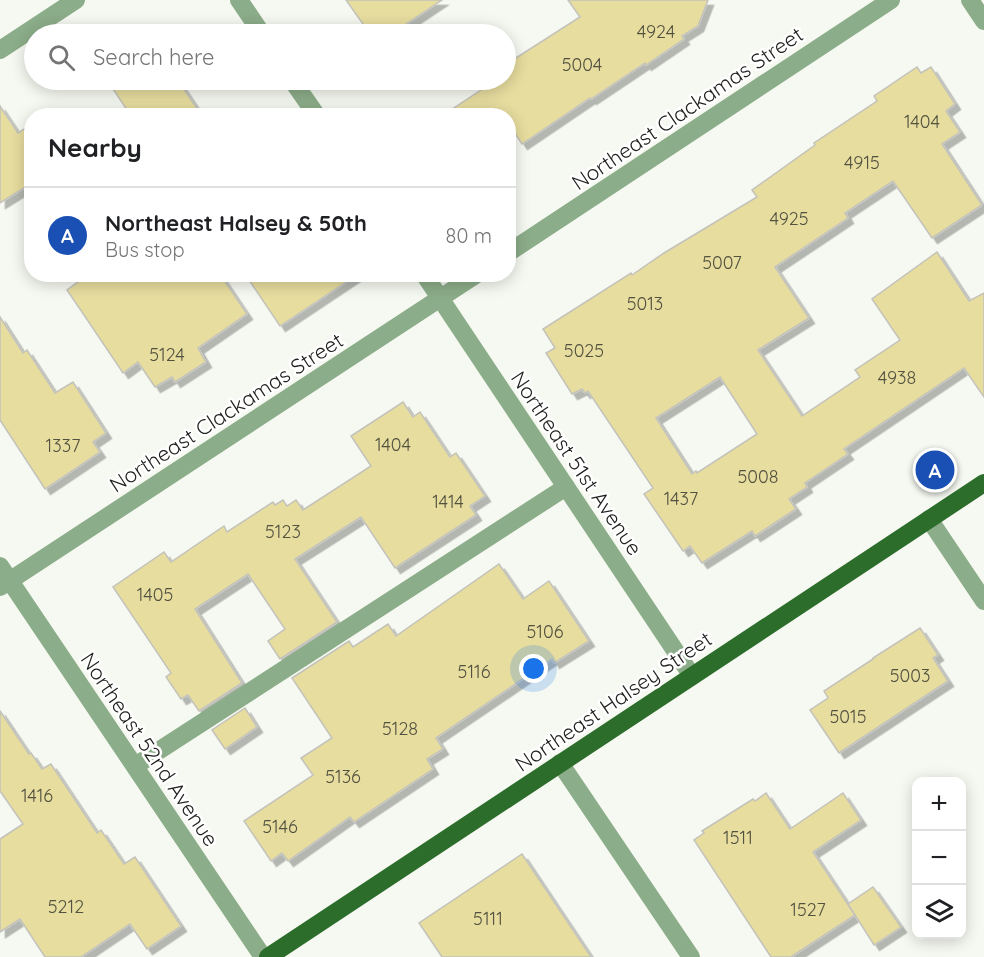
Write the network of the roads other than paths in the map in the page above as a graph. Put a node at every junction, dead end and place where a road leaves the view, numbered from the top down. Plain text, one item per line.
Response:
1 (76, 0) edge
2 (238, 0) edge
3 (891, 0) edge
4 (970, 0) edge
5 (984, 21) edge
6 (40, 24) edge
7 (255, 24) edge
8 (24, 34) edge
9 (0, 50) edge
10 (299, 90) edge
11 (311, 108) edge
12 (516, 248) edge
13 (429, 282) edge
14 (465, 282) edge
15 (440, 299) junction
16 (984, 483) edge
17 (566, 487) junction
18 (929, 519) junction
19 (3, 578) edge
20 (984, 601) edge
21 (692, 676) junction
22 (560, 763) junction
23 (135, 766) junction
24 (263, 957) edge
25 (268, 957) edge
26 (691, 957) edge

1 - 6 street
2 - 7 street
3 - 12 street, Northeast Clackamas Street
4 - 5 street
8 - 9 street
10 - 11 street
13 - 15 street, Northeast 51st Avenue
14 - 15 street, Northeast Clackamas Street
15 - 17 street, Northeast 51st Avenue
15 - 19 street, Northeast Clackamas Street
16 - 18 main road, Northeast Halsey Street
17 - 21 street, Northeast 51st Avenue
17 - 23 street
18 - 20 street
18 - 21 main road, Northeast Halsey Street
19 - 23 street, Northeast 52nd Avenue
21 - 22 main road, Northeast Halsey Street
22 - 25 main road, Northeast Halsey Street
22 - 26 street
23 - 24 street, Northeast 52nd Avenue

